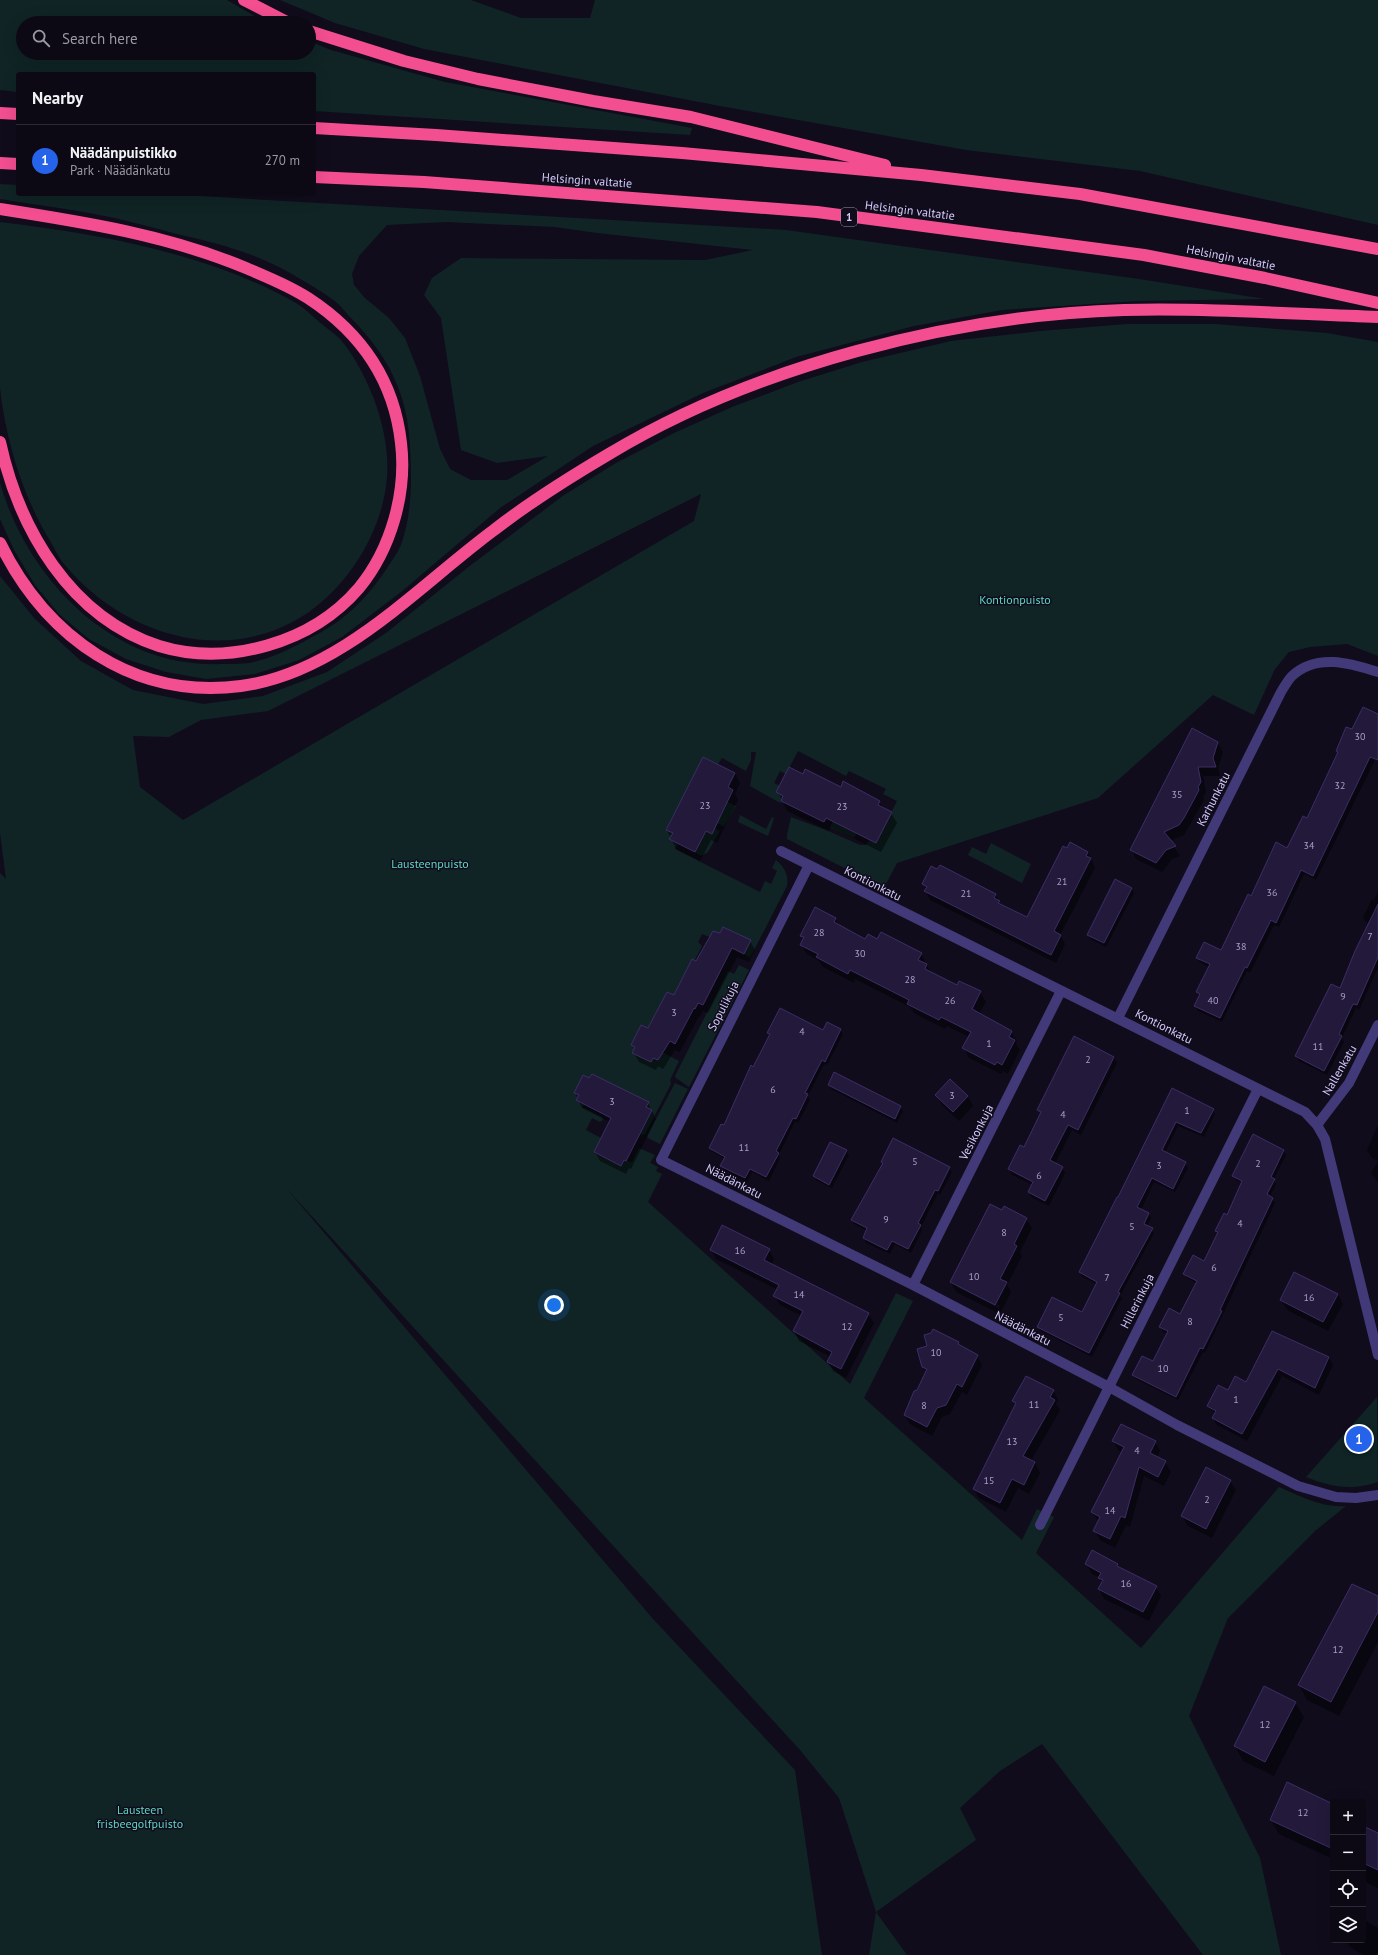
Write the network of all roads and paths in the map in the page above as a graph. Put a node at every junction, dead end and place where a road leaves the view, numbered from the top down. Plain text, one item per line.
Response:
1 (244, 0) edge
2 (275, 16) edge
3 (316, 33) edge
4 (0, 114) edge
5 (16, 114) edge
6 (316, 128) edge
7 (0, 163) edge
8 (16, 164) edge
9 (921, 174) junction
10 (316, 176) edge
11 (0, 208) edge
12 (1378, 250) edge
13 (1378, 302) edge
14 (1378, 317) edge
15 (0, 442) edge
16 (0, 543) edge
17 (1378, 672) edge
18 (781, 850) dead end
19 (809, 865) junction
20 (1061, 991) junction
21 (1118, 1018) junction
22 (1378, 1025) edge
23 (1258, 1089) junction
24 (1317, 1125) junction
25 (661, 1160) joint
26 (913, 1285) junction
27 (1378, 1355) edge
28 (1109, 1387) junction
29 (1378, 1495) edge
30 (1040, 1525) dead end

1 - 2 highway
3 - 9 highway
4 - 5 highway
6 - 9 highway
7 - 8 highway
9 - 12 highway
10 - 13 highway, Helsingin valtatie / 1
11 - 15 highway
14 - 16 highway
17 - 21 street, Karhunkatu
18 - 19 street, Kontionkatu
19 - 20 street, Kontionkatu
19 - 25 street, Sopulikuja
20 - 21 street, Kontionkatu
20 - 26 street, Vesikonkuja
21 - 23 street, Kontionkatu
22 - 24 street, Nallenkatu
23 - 24 street, Kontionkatu
23 - 28 street, Hillerinkuja
24 - 27 street, Kontionkatu
25 - 26 street, Näädänkatu
26 - 28 street, Näädänkatu
28 - 29 street, Näädänkatu
28 - 30 street, Hillerinkuja

